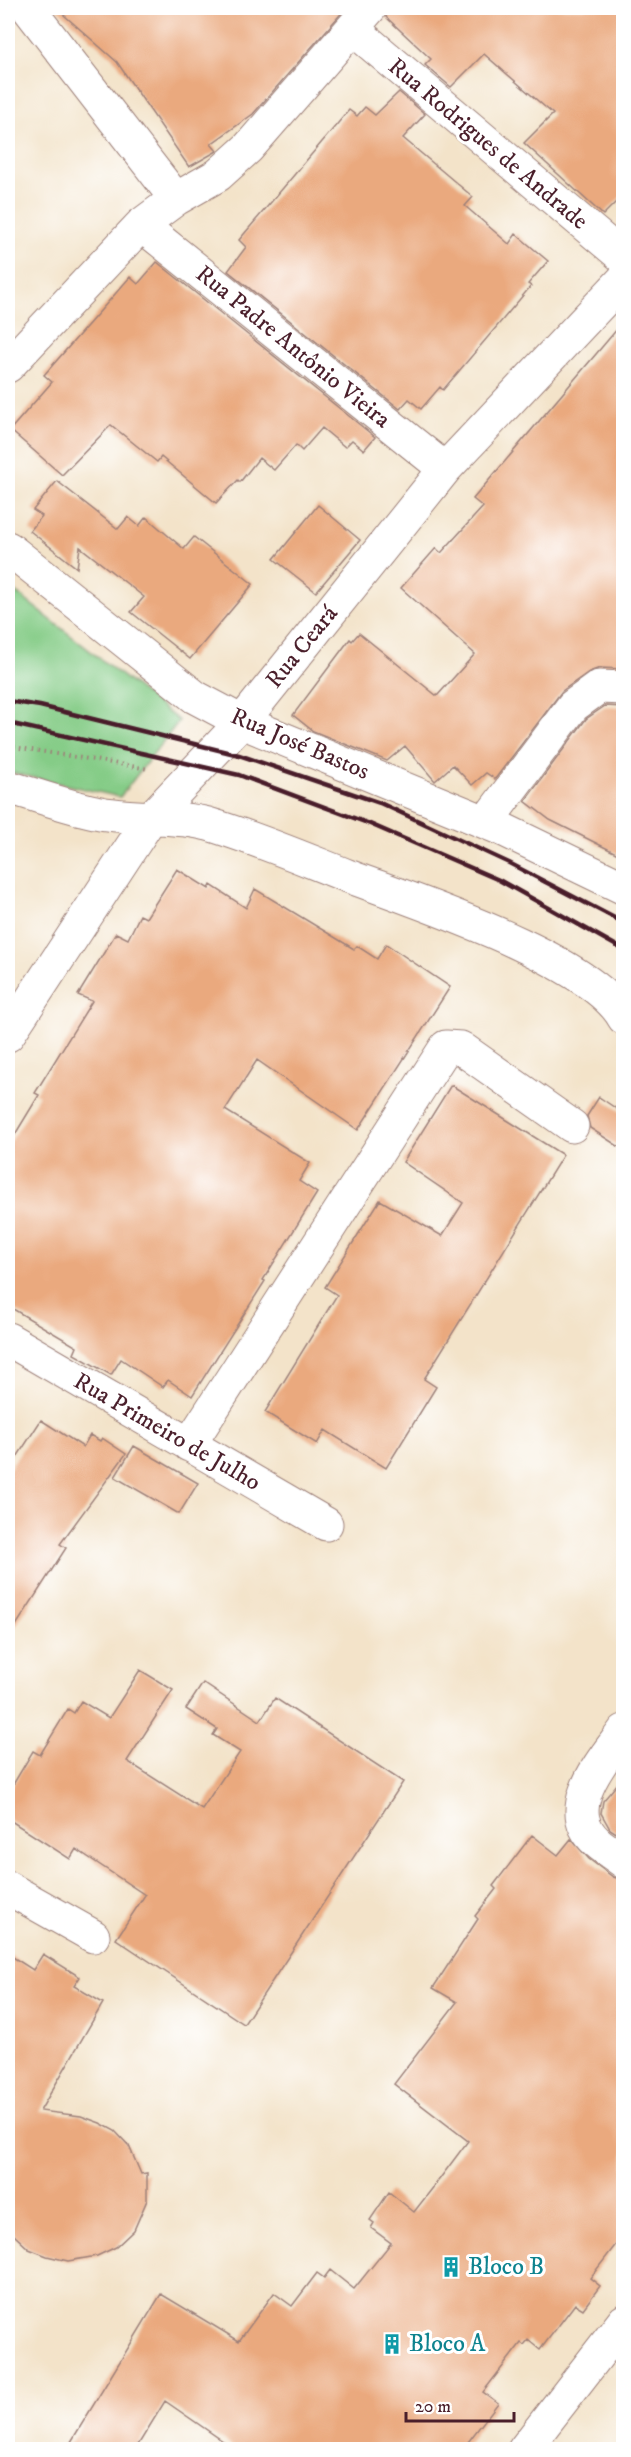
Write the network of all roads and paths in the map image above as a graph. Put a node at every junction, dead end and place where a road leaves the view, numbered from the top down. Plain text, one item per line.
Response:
1 (28, 8) edge
2 (362, 19) edge
3 (176, 199) junction
4 (141, 225) junction
5 (624, 258) edge
6 (624, 279) edge
7 (8, 366) edge
8 (445, 469) junction
9 (8, 548) edge
10 (624, 688) edge
11 (242, 722) junction
12 (8, 787) edge
13 (150, 819) junction
14 (486, 822) junction
15 (624, 888) edge
16 (624, 1018) edge
17 (8, 1035) edge
18 (572, 1126) dead end
19 (8, 1339) edge
20 (189, 1445) junction
21 (326, 1524) dead end
22 (624, 1731) edge
23 (624, 1862) edge
24 (8, 1888) edge
25 (93, 1936) dead end
26 (624, 2321) edge
27 (524, 2450) edge

1 - 3 street
2 - 3 street
2 - 5 street, Rua Rodrigues de Andrade
3 - 4 street
4 - 7 street
4 - 8 street, Rua Padre Antônio Vieira
6 - 8 street, Rua Ceará
8 - 11 street, Rua Ceará
9 - 11 street, Rua José Bastos
10 - 14 street
11 - 13 street, Rua Ceará
11 - 14 street, Rua José Bastos
12 - 13 street
13 - 16 street
13 - 17 street, Rua Ceará
14 - 15 street, Rua José Bastos
18 - 20 street
19 - 20 street, Rua Primeiro de Julho
20 - 21 street, Rua Primeiro de Julho
22 - 23 street
24 - 25 street
26 - 27 street

